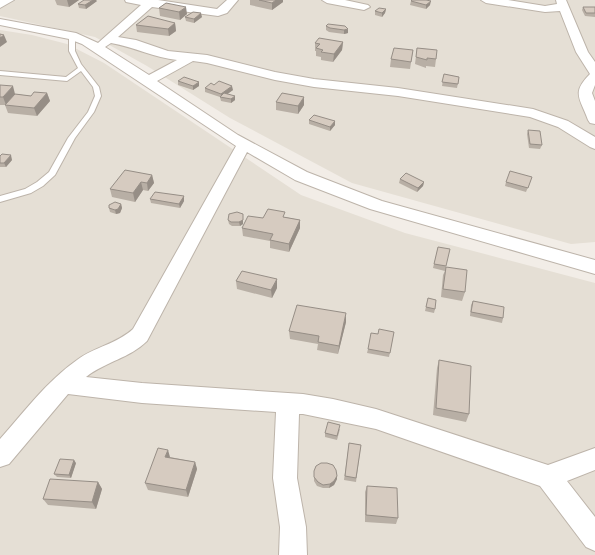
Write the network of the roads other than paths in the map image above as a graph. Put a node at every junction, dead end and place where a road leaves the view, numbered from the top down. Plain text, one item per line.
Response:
1 (9, 0) edge
2 (130, 0) edge
3 (232, 0) edge
4 (327, 0) edge
5 (486, 0) edge
6 (151, 2) edge
7 (562, 4) edge
8 (0, 5) edge
9 (364, 7) dead end
10 (0, 22) edge
11 (72, 36) junction
12 (104, 43) junction
13 (190, 58) junction
14 (81, 68) junction
15 (595, 72) edge
16 (0, 73) edge
17 (595, 77) edge
18 (148, 81) junction
19 (595, 120) edge
20 (244, 144) junction
21 (595, 144) edge
22 (0, 199) edge
23 (595, 267) edge
24 (63, 384) junction
25 (288, 403) junction
26 (0, 456) edge
27 (595, 459) edge
28 (548, 477) junction
29 (595, 538) edge
30 (293, 555) edge

1 - 8 street
2 - 6 street
3 - 6 street
4 - 9 street
5 - 7 street
6 - 12 street
7 - 15 street
10 - 11 street
11 - 12 street
11 - 14 lane
12 - 13 street
12 - 18 street
13 - 18 street
13 - 21 street
14 - 16 lane
14 - 22 lane
17 - 19 street
18 - 20 street
20 - 23 street
20 - 24 street
24 - 25 street
24 - 26 street
25 - 28 street
25 - 30 street
27 - 28 street
28 - 29 street

